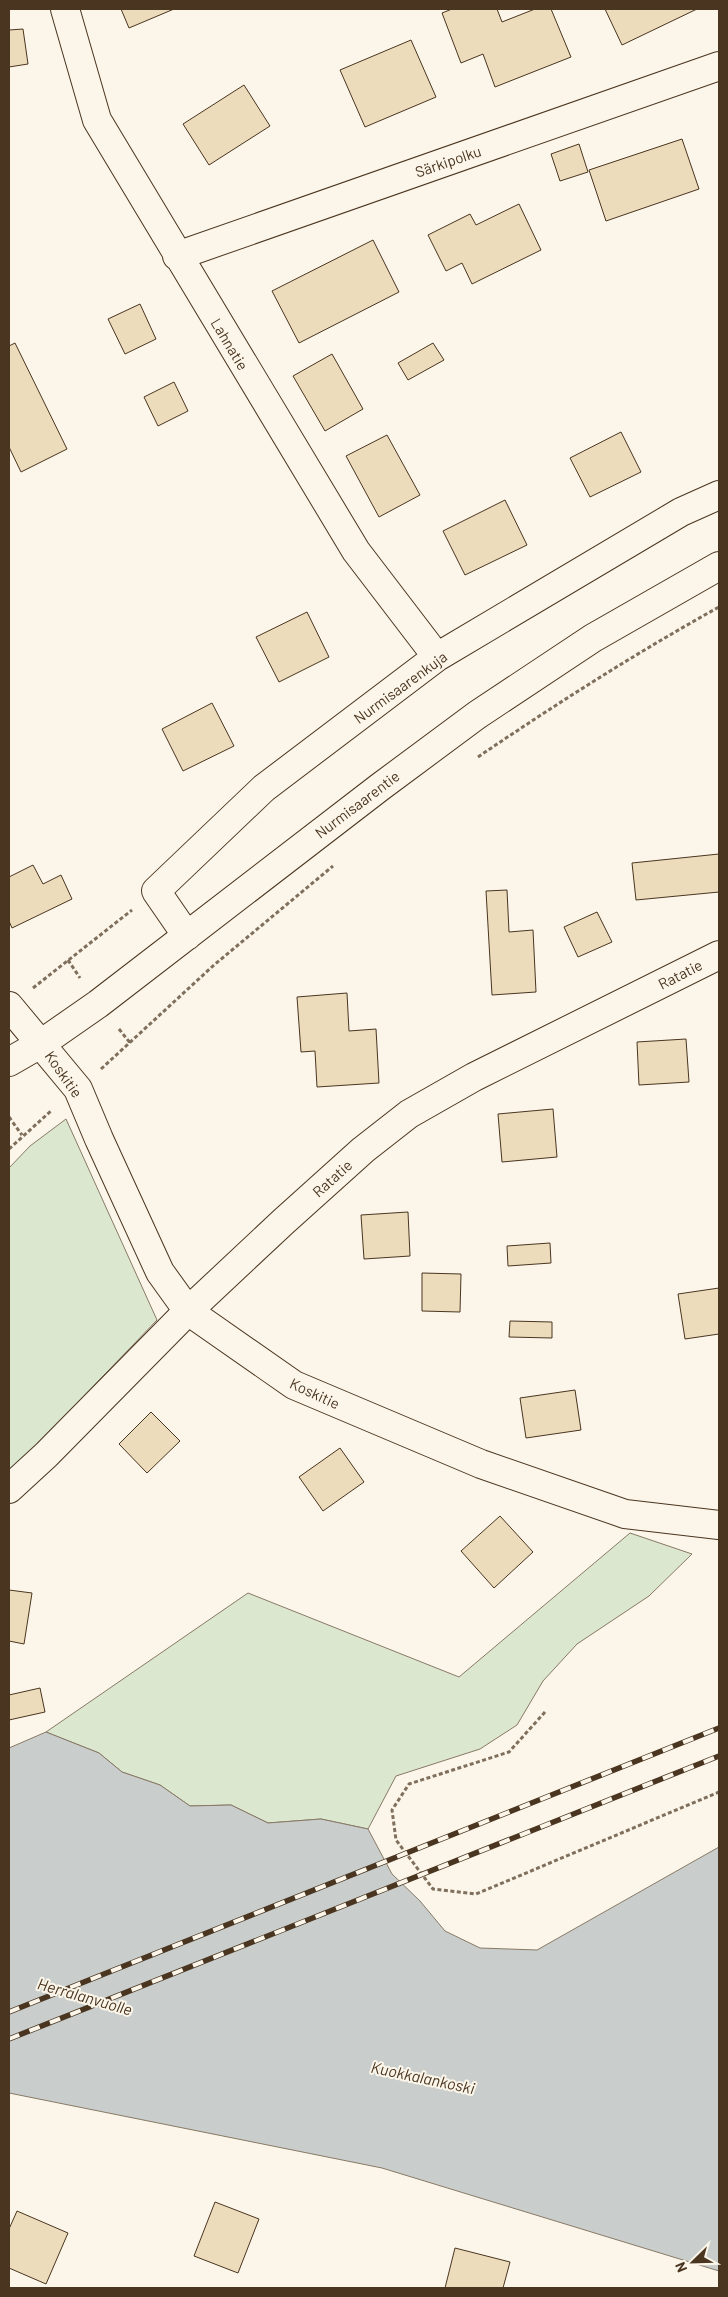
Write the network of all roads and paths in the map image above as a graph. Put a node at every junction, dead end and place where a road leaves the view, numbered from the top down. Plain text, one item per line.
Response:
1 (65, 9) edge
2 (719, 66) edge
3 (178, 256) junction
4 (719, 495) edge
5 (719, 566) edge
6 (719, 607) edge
7 (437, 657) junction
8 (471, 762) dead end
9 (341, 860) dead end
10 (156, 890) junction
11 (187, 936) junction
12 (719, 955) edge
13 (9, 1006) edge
14 (42, 1043) junction
15 (9, 1062) edge
16 (78, 1089) junction
17 (9, 1117) edge
18 (22, 1135) junction
19 (9, 1149) edge
20 (188, 1311) junction
21 (9, 1489) edge
22 (719, 1525) edge
23 (545, 1712) dead end
24 (719, 1792) edge

1 - 3 street, Lahnatie
2 - 3 street, Särkipolku
3 - 7 street, Lahnatie
4 - 7 street, Nurmisaarenkuja
5 - 11 street, Nurmisaarentie
6 - 8 path
7 - 10 street, Nurmisaarenkuja
9 - 16 path
10 - 11 street
10 - 13 path
11 - 14 street, Nurmisaarentie
12 - 20 street, Ratatie
13 - 14 street, Koskitie
14 - 15 street, Nurmisaarentie
14 - 16 street, Koskitie
16 - 18 path
16 - 20 street, Koskitie
17 - 18 path
18 - 19 path
20 - 21 street, Ratatie
20 - 22 street, Koskitie
23 - 24 path

